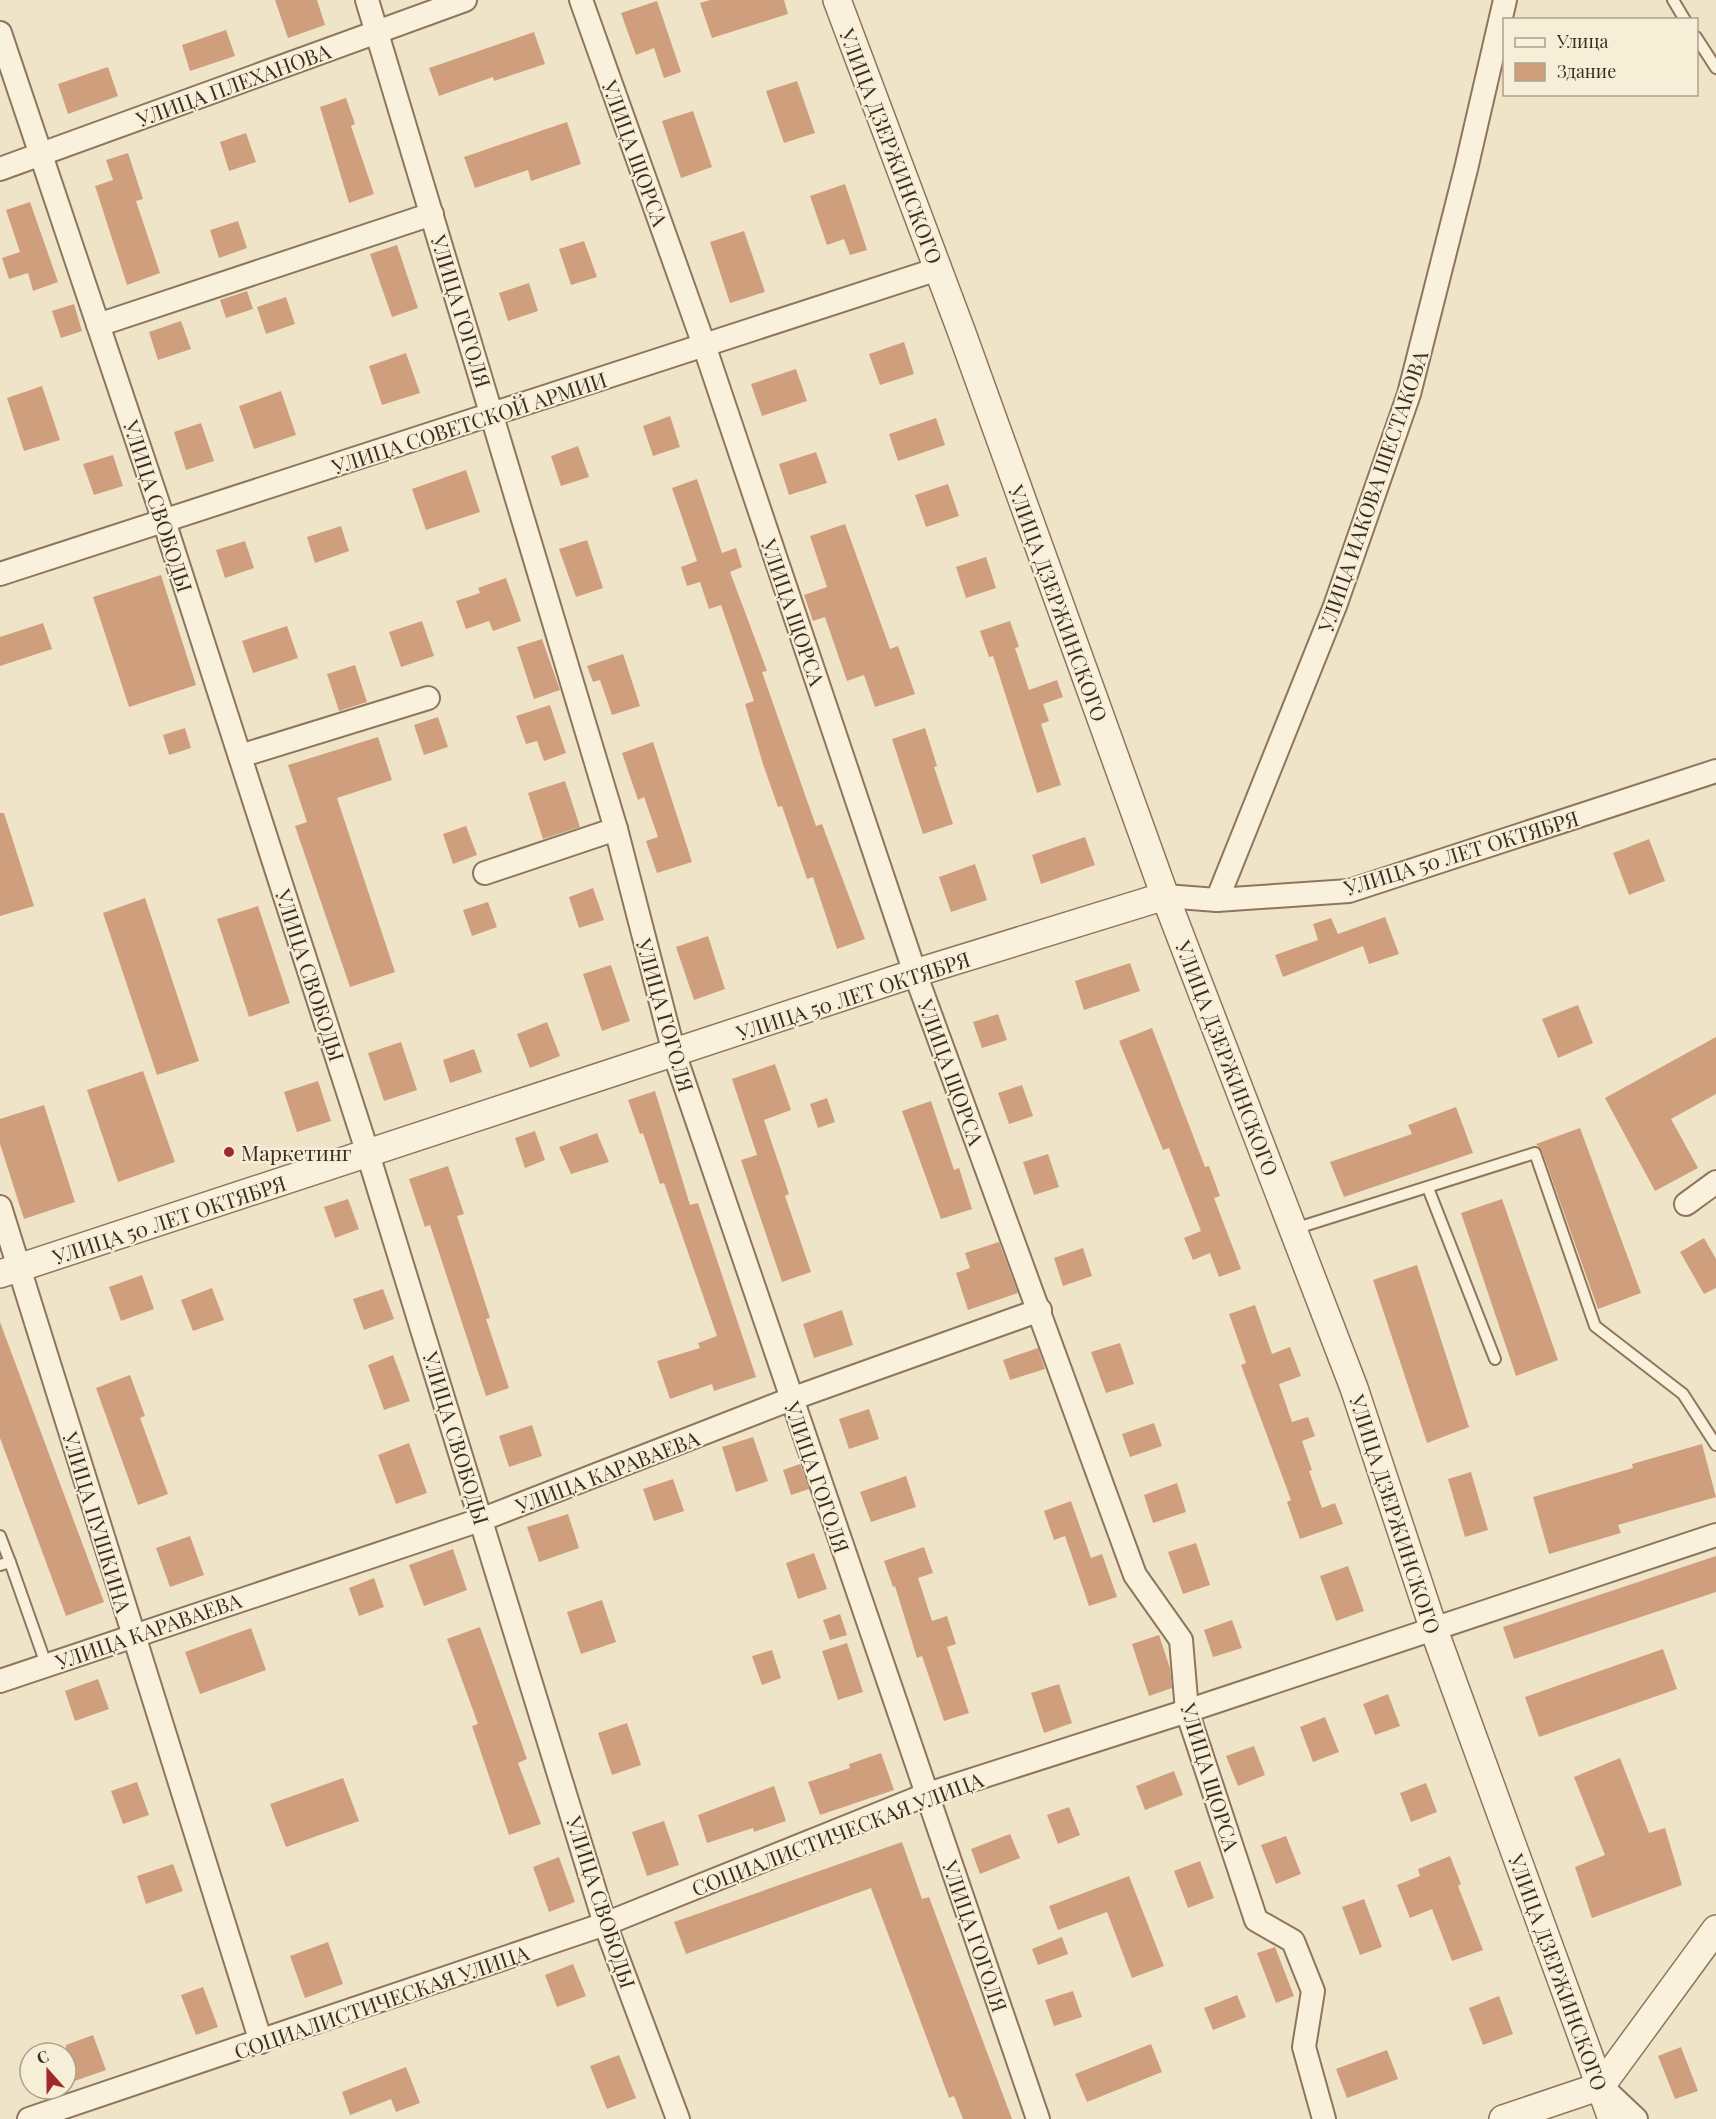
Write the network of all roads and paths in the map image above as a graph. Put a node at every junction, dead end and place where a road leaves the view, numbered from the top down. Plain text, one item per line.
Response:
1 (367, 0) edge
2 (465, 0) edge
3 (581, 0) edge
4 (837, 0) edge
5 (1505, 0) edge
6 (1673, 0) edge
7 (1684, 18) edge
8 (376, 30) junction
9 (0, 33) edge
10 (1698, 41) edge
11 (1716, 68) edge
12 (41, 156) junction
13 (0, 169) edge
14 (432, 214) junction
15 (938, 269) junction
16 (98, 325) junction
17 (704, 345) junction
18 (493, 414) junction
19 (164, 521) junction
20 (0, 574) edge
21 (428, 698) dead end
22 (240, 756) junction
23 (1716, 771) edge
24 (616, 829) junction
25 (484, 873) dead end
26 (1165, 896) junction
27 (1217, 900) junction
28 (915, 974) junction
29 (674, 1053) junction
30 (368, 1154) junction
31 (1716, 1182) edge
32 (1428, 1188) junction
33 (1686, 1204) dead end
34 (0, 1208) edge
35 (1294, 1230) junction
36 (10, 1271) edge
37 (1040, 1310) junction
38 (1496, 1359) dead end
39 (791, 1399) junction
40 (1716, 1444) edge
41 (483, 1519) junction
42 (1716, 1535) edge
43 (0, 1536) edge
44 (5, 1564) edge
45 (1434, 1630) junction
46 (134, 1634) junction
47 (46, 1664) junction
48 (0, 1681) edge
49 (1187, 1712) junction
50 (928, 1794) junction
51 (605, 1924) junction
52 (1716, 1929) edge
53 (261, 2042) junction
54 (1601, 2086) junction
55 (29, 2119) edge
56 (678, 2119) edge
57 (1038, 2119) edge
58 (1324, 2119) edge
59 (1503, 2119) edge
60 (1612, 2119) edge
61 (1636, 2119) edge

1 - 8 street, УЛИЦА ГОГОЛЯ
2 - 8 street, УЛИЦА ПЛЕХАНОВА
3 - 17 street, УЛИЦА ЩОРСА
4 - 15 street, УЛИЦА ДЗЕРЖИНСКОГО
5 - 27 street, УЛИЦА ИАКОВА ШЕСТАКОВА
6 - 7 lane
8 - 12 street, УЛИЦА ПЛЕХАНОВА
8 - 14 street, УЛИЦА ГОГОЛЯ
9 - 12 street, УЛИЦА СВОБОДЫ
10 - 11 lane
12 - 13 street, УЛИЦА ПЛЕХАНОВА
12 - 16 street, УЛИЦА СВОБОДЫ
14 - 16 street
14 - 18 street, УЛИЦА ГОГОЛЯ
15 - 17 street, УЛИЦА СОВЕТСКОЙ АРМИИ
15 - 26 street, УЛИЦА ДЗЕРЖИНСКОГО
16 - 19 street, УЛИЦА СВОБОДЫ
17 - 18 street, УЛИЦА СОВЕТСКОЙ АРМИИ
17 - 28 street, УЛИЦА ЩОРСА
18 - 19 street, УЛИЦА СОВЕТСКОЙ АРМИИ
18 - 24 street, УЛИЦА ГОГОЛЯ
19 - 20 street, УЛИЦА СОВЕТСКОЙ АРМИИ
19 - 22 street, УЛИЦА СВОБОДЫ
21 - 22 street
22 - 30 street, УЛИЦА СВОБОДЫ
23 - 27 street, УЛИЦА 50 ЛЕТ ОКТЯБРЯ
24 - 25 street
24 - 29 street, УЛИЦА ГОГОЛЯ
26 - 27 street, УЛИЦА 50 ЛЕТ ОКТЯБРЯ
26 - 28 street, УЛИЦА 50 ЛЕТ ОКТЯБРЯ
26 - 35 street, УЛИЦА ДЗЕРЖИНСКОГО
28 - 29 street, УЛИЦА 50 ЛЕТ ОКТЯБРЯ
28 - 37 street, УЛИЦА ЩОРСА
29 - 30 street, УЛИЦА 50 ЛЕТ ОКТЯБРЯ
29 - 39 street, УЛИЦА ГОГОЛЯ
30 - 36 street, УЛИЦА 50 ЛЕТ ОКТЯБРЯ
30 - 41 street, УЛИЦА СВОБОДЫ
31 - 33 street
32 - 35 lane
32 - 38 lane
32 - 40 lane
34 - 36 street, УЛИЦА ПУШКИНА
35 - 45 street, УЛИЦА ДЗЕРЖИНСКОГО
36 - 46 street, УЛИЦА ПУШКИНА
37 - 39 street, УЛИЦА КАРАВАЕВА
37 - 49 street, УЛИЦА ЩОРСА
39 - 41 street, УЛИЦА КАРАВАЕВА
39 - 50 street, УЛИЦА ГОГОЛЯ
41 - 46 street, УЛИЦА КАРАВАЕВА
41 - 51 street, УЛИЦА СВОБОДЫ
42 - 45 street, СОЦИАЛИСТИЧЕСКАЯ УЛИЦА
43 - 44 lane
44 - 47 lane
45 - 49 street, СОЦИАЛИСТИЧЕСКАЯ УЛИЦА
45 - 54 street, УЛИЦА ДЗЕРЖИНСКОГО
46 - 47 street, УЛИЦА КАРАВАЕВА
46 - 53 street, УЛИЦА ПУШКИНА
47 - 48 street, УЛИЦА КАРАВАЕВА
49 - 50 street, СОЦИАЛИСТИЧЕСКАЯ УЛИЦА
49 - 58 street, УЛИЦА ЩОРСА
50 - 51 street, СОЦИАЛИСТИЧЕСКАЯ УЛИЦА
50 - 57 street, УЛИЦА ГОГОЛЯ
51 - 53 street, СОЦИАЛИСТИЧЕСКАЯ УЛИЦА
51 - 56 street, УЛИЦА СВОБОДЫ
52 - 54 street
53 - 55 street, СОЦИАЛИСТИЧЕСКАЯ УЛИЦА
54 - 59 street
54 - 60 street, УЛИЦА ДЗЕРЖИНСКОГО
54 - 61 street

